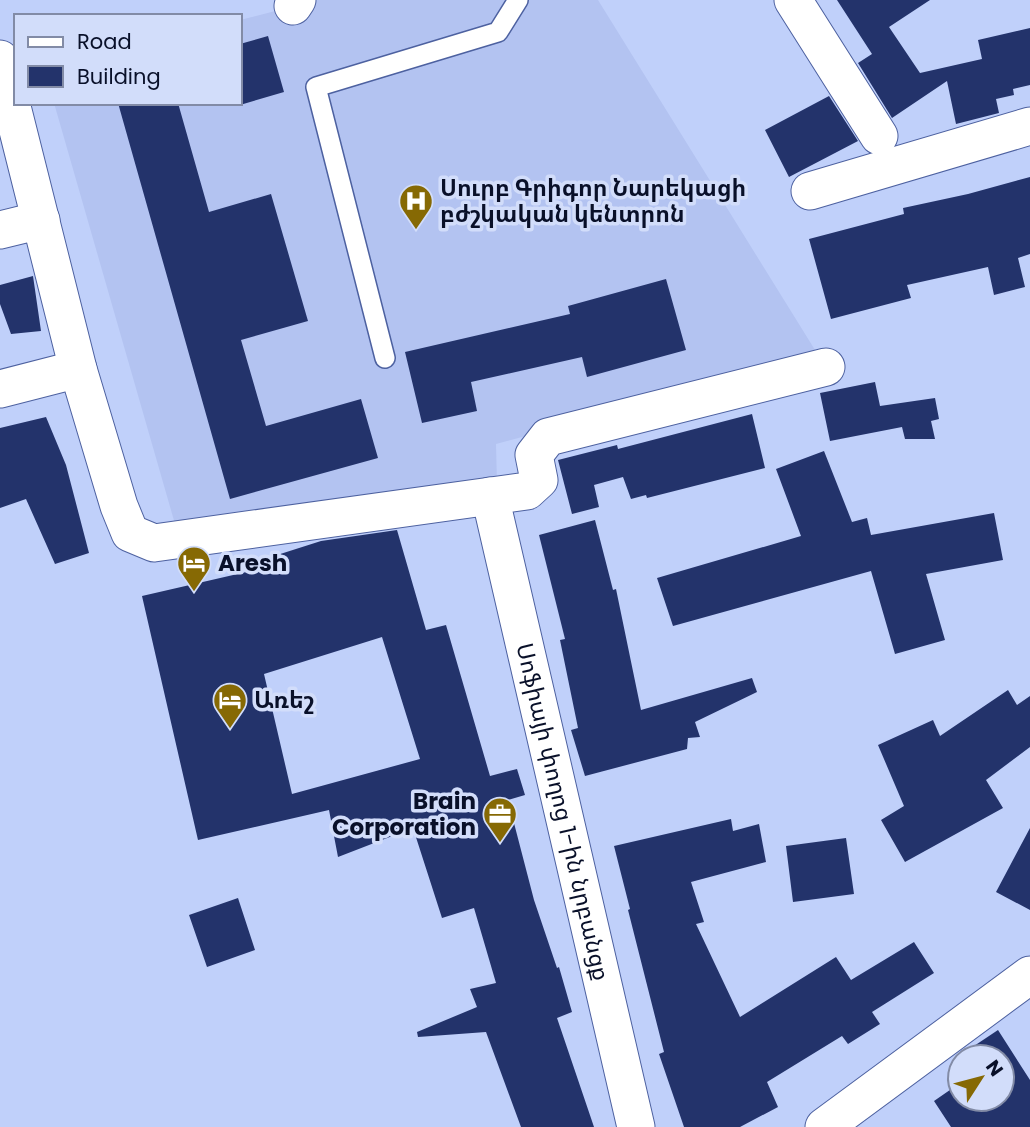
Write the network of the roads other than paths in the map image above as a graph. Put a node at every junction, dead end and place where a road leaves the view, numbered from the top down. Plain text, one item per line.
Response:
1 (517, 0) edge
2 (793, 0) edge
3 (0, 59) edge
4 (1030, 126) edge
5 (879, 136) dead end
6 (810, 191) dead end
7 (41, 220) junction
8 (0, 230) edge
9 (386, 358) dead end
10 (826, 367) dead end
11 (78, 369) junction
12 (0, 388) edge
13 (490, 496) junction
14 (1030, 975) edge
15 (636, 1127) edge
16 (824, 1127) edge

1 - 9 lane
2 - 5 street
3 - 7 street
4 - 6 street
7 - 8 street
7 - 11 street
10 - 13 street
11 - 12 street
11 - 13 street
13 - 15 street, Սոֆիայի փողոց 1-ին նրբանցք
14 - 16 street

